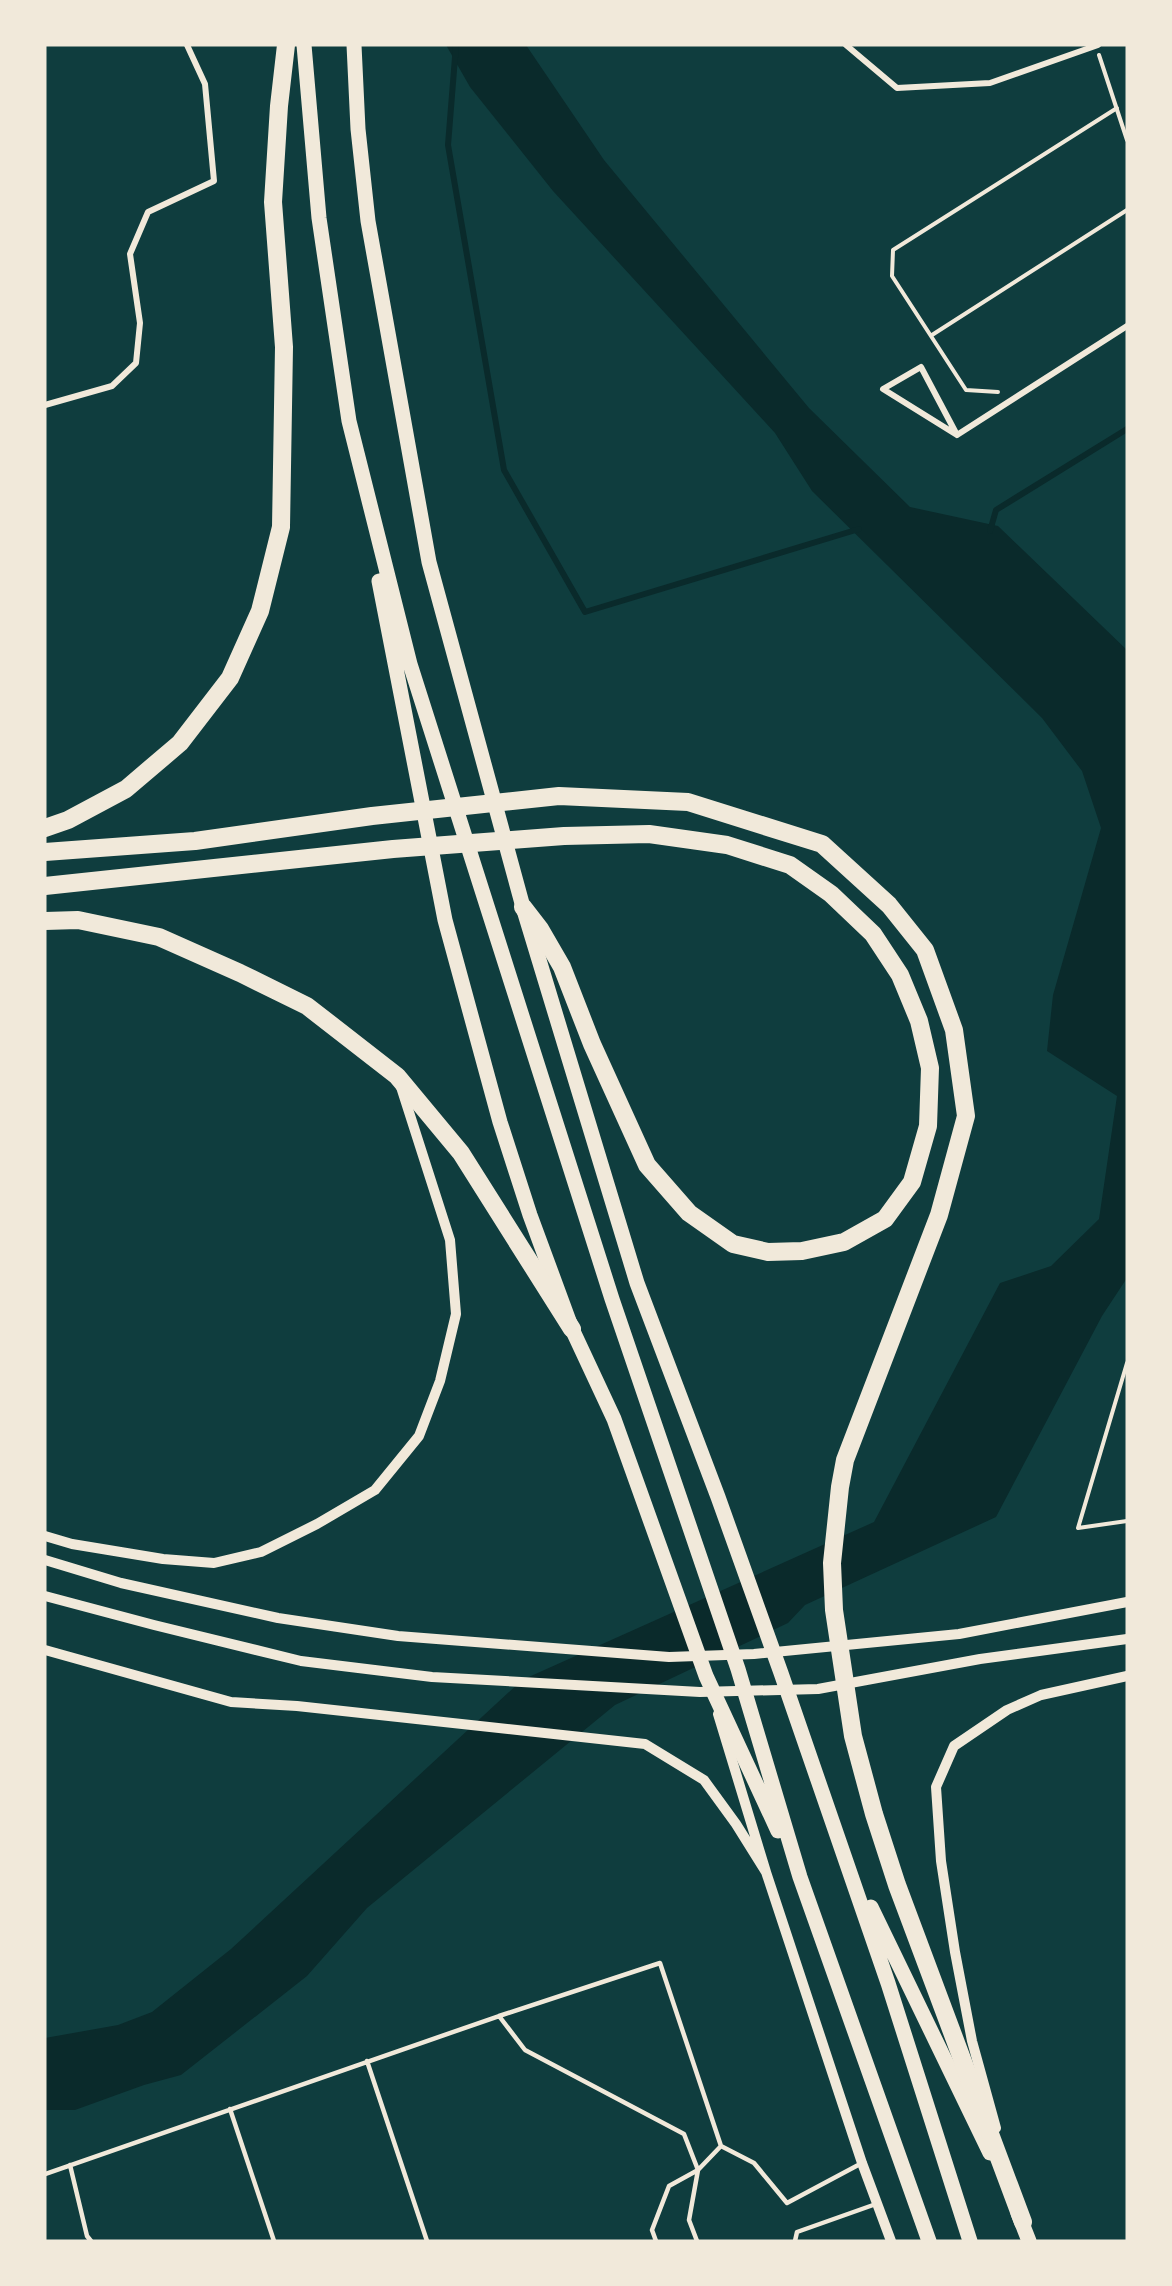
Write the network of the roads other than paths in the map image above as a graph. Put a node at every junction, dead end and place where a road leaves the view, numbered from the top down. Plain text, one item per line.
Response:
1 (187, 45) edge
2 (286, 45) edge
3 (304, 45) edge
4 (354, 45) edge
5 (846, 45) edge
6 (1097, 45) edge
7 (1127, 326) edge
8 (45, 405) edge
9 (349, 421) junction
10 (957, 435) junction
11 (45, 828) edge
12 (45, 852) edge
13 (45, 886) edge
14 (523, 907) junction
15 (45, 921) edge
16 (397, 1076) junction
17 (572, 1329) junction
18 (45, 1536) edge
19 (45, 1560) edge
20 (45, 1596) edge
21 (1127, 1602) edge
22 (1127, 1639) edge
23 (45, 1650) edge
24 (706, 1676) junction
25 (1127, 1676) edge
26 (840, 1842) junction
27 (766, 1872) junction
28 (800, 1878) junction
29 (499, 2016) junction
30 (367, 2061) junction
31 (231, 2109) junction
32 (721, 2146) junction
33 (862, 2163) junction
34 (70, 2165) junction
35 (698, 2170) junction
36 (45, 2174) edge
37 (878, 2203) junction
38 (1023, 2222) junction
39 (91, 2241) edge
40 (274, 2241) edge
41 (427, 2241) edge
42 (656, 2241) edge
43 (697, 2241) edge
44 (795, 2241) edge
45 (891, 2241) edge
46 (929, 2241) edge
47 (970, 2241) edge
48 (1030, 2241) edge

1 - 8 street
2 - 11 highway
3 - 9 main road
4 - 14 main road
5 - 6 street
7 - 10 street
9 - 17 main road
9 - 28 main road
10 - 10 street
12 - 38 highway
13 - 14 highway
14 - 26 main road
15 - 16 highway
16 - 17 highway
16 - 18 street
17 - 24 main road
19 - 21 street
20 - 22 street
23 - 27 street
24 - 27 street
24 - 28 main road
25 - 38 street
26 - 38 main road
26 - 47 main road
27 - 33 street
28 - 46 main road
29 - 30 lane
29 - 32 lane
29 - 35 lane
30 - 31 lane
30 - 41 lane
31 - 34 lane
31 - 40 lane
32 - 33 lane
32 - 35 lane
33 - 37 street
34 - 36 lane
34 - 39 lane
35 - 42 lane
35 - 43 lane
37 - 44 lane
37 - 45 street
38 - 48 main road

